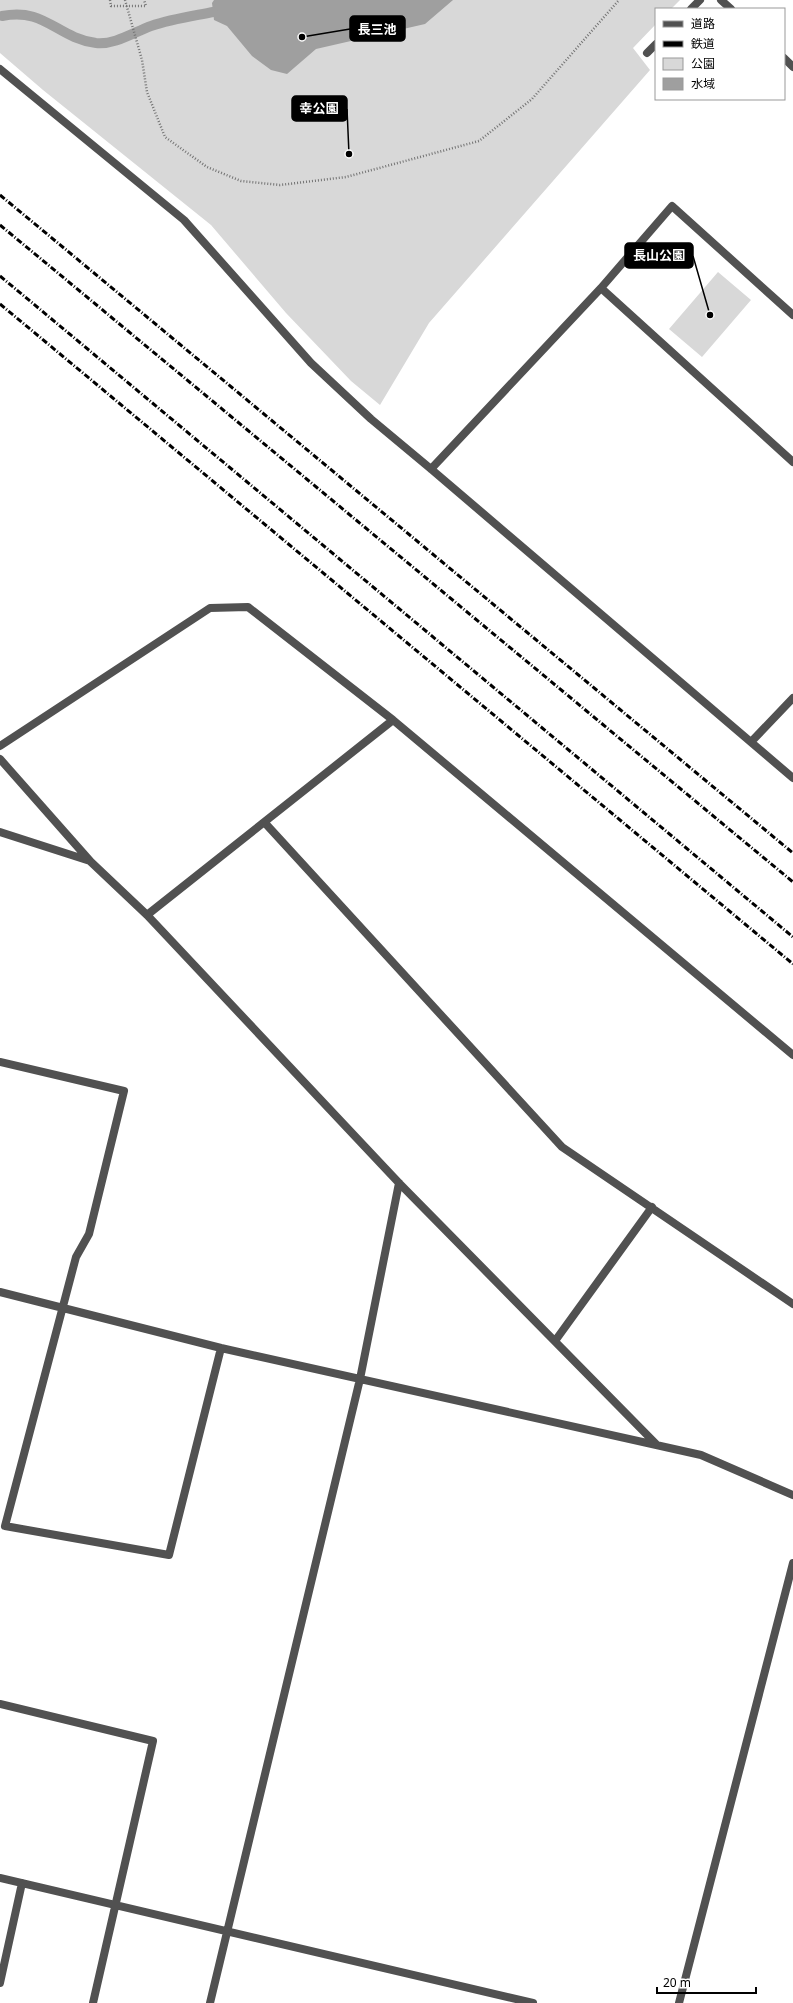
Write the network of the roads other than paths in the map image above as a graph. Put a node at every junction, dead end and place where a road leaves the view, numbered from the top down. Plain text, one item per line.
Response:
1 (700, 0) edge
2 (721, 0) edge
3 (692, 8) edge
4 (729, 8) edge
5 (655, 45) edge
6 (647, 53) dead end
7 (785, 59) edge
8 (793, 67) edge
9 (0, 69) edge
10 (601, 288) junction
11 (793, 314) edge
12 (793, 462) edge
13 (431, 468) junction
14 (793, 698) edge
15 (392, 720) junction
16 (751, 742) junction
17 (0, 746) edge
18 (0, 760) edge
19 (793, 778) edge
20 (265, 823) junction
21 (0, 832) edge
22 (91, 862) junction
23 (147, 915) junction
24 (793, 1055) edge
25 (0, 1062) edge
26 (399, 1183) junction
27 (652, 1208) junction
28 (0, 1292) edge
29 (793, 1304) edge
30 (62, 1307) junction
31 (555, 1341) junction
32 (221, 1348) junction
33 (360, 1379) junction
34 (657, 1445) junction
35 (793, 1494) edge
36 (793, 1563) edge
37 (0, 1704) edge
38 (0, 1878) edge
39 (22, 1883) junction
40 (117, 1905) junction
41 (226, 1931) junction
42 (0, 1983) edge
43 (93, 2003) edge
44 (210, 2003) edge
45 (533, 2003) edge
46 (679, 2003) edge

1 - 3 street
2 - 4 street
5 - 6 street
7 - 8 street
9 - 13 street
10 - 11 street
10 - 12 street
10 - 13 street
13 - 16 street
14 - 16 street
15 - 17 street
15 - 20 street
15 - 24 street
16 - 19 street
18 - 22 street
20 - 23 street
20 - 27 street
21 - 22 street
22 - 23 street
23 - 26 street
25 - 30 street
26 - 31 street
26 - 33 street
27 - 29 street
27 - 31 street
28 - 30 street
30 - 32 street
30 - 32 street
31 - 34 street
32 - 33 street
33 - 34 street
33 - 41 street
34 - 35 street
36 - 46 street
37 - 40 street
38 - 39 street
39 - 40 street
39 - 42 street
40 - 41 street
40 - 43 street
41 - 44 street
41 - 45 street

